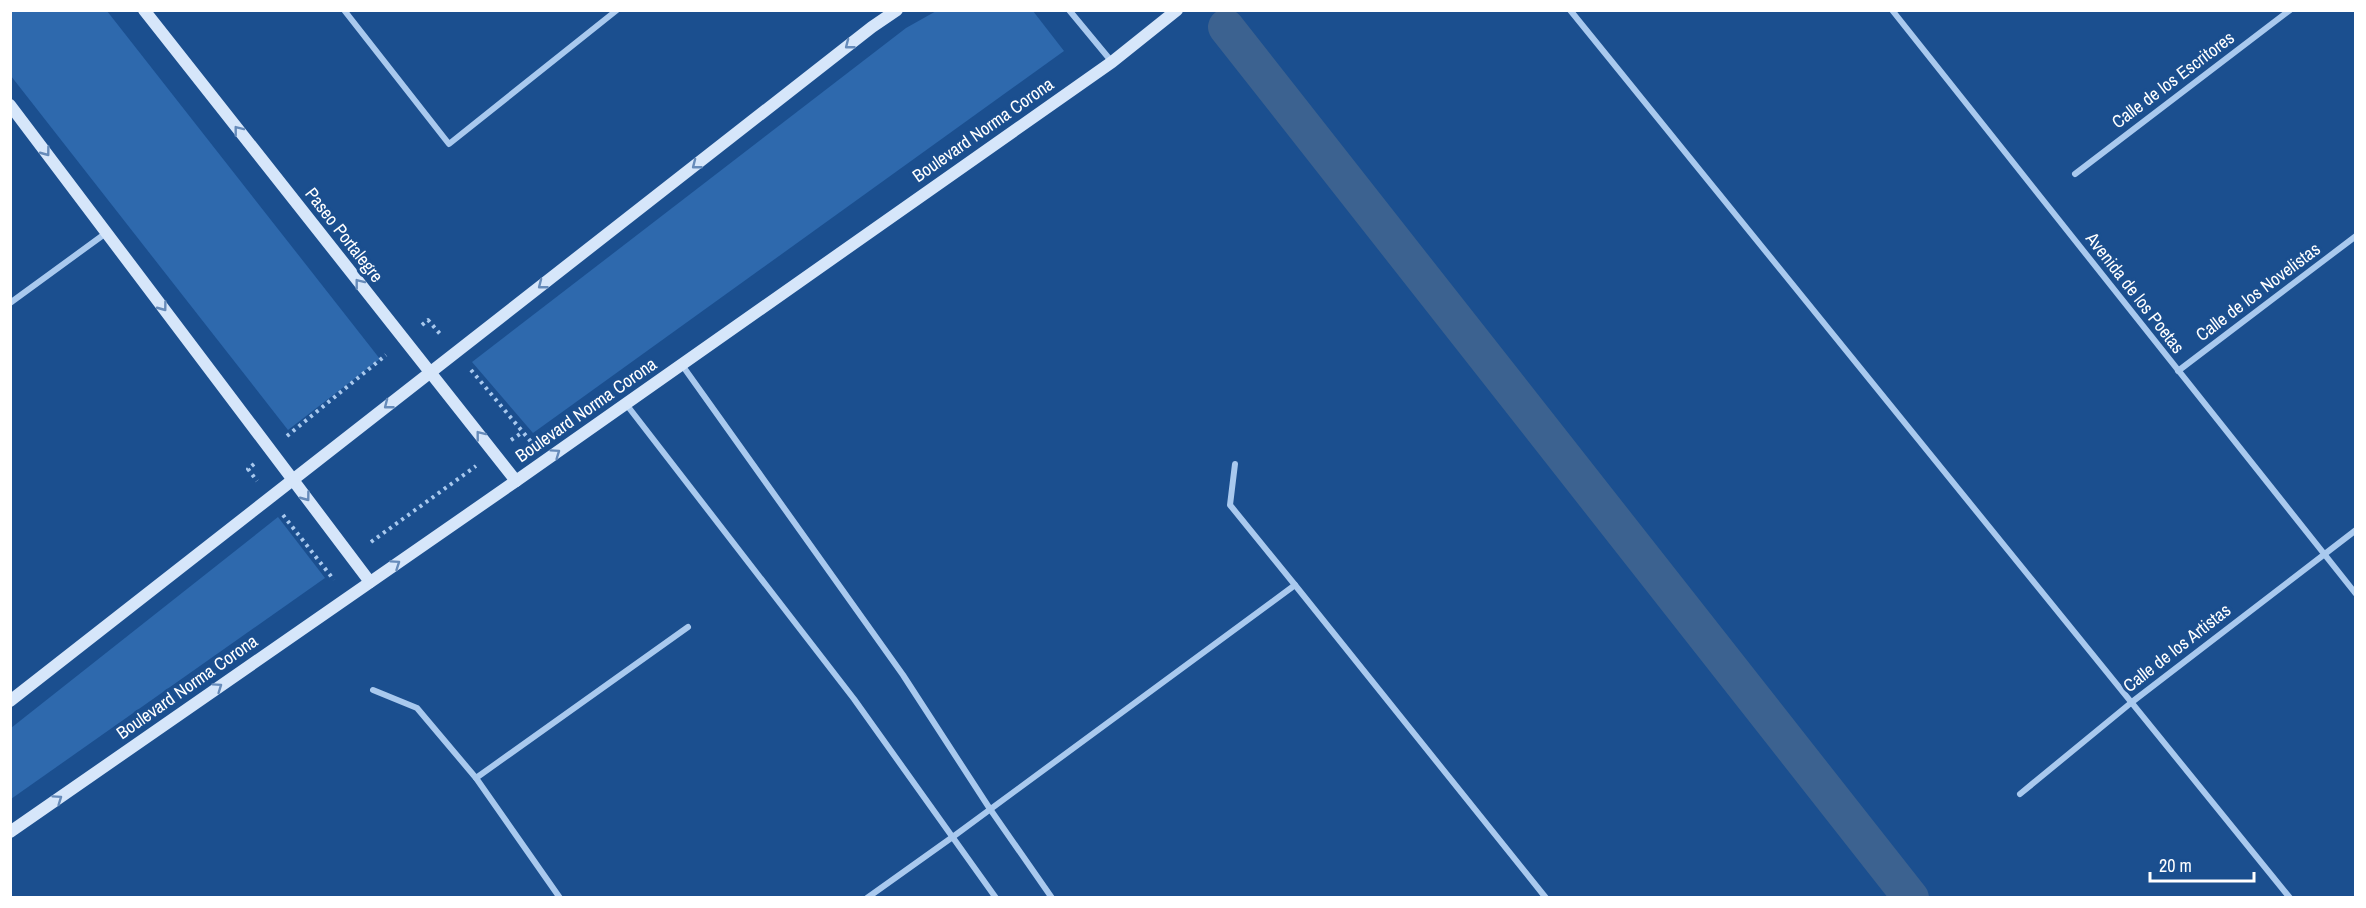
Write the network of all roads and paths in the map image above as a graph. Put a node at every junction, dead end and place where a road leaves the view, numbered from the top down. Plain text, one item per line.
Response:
1 (144, 10) edge
2 (344, 10) edge
3 (617, 10) edge
4 (897, 10) edge
5 (1069, 10) edge
6 (1177, 10) edge
7 (1569, 10) edge
8 (2290, 10) edge
9 (1896, 12) edge
10 (1113, 62) junction
11 (10, 105) edge
12 (2075, 174) dead end
13 (106, 232) junction
14 (2355, 236) edge
15 (10, 303) edge
16 (456, 352) junction
17 (682, 365) junction
18 (2178, 371) junction
19 (430, 372) junction
20 (626, 404) junction
21 (523, 432) junction
22 (494, 453) junction
23 (546, 460) junction
24 (1235, 464) dead end
25 (292, 479) junction
26 (516, 482) junction
27 (2355, 530) edge
28 (2324, 554) junction
29 (351, 556) junction
30 (328, 573) dead end
31 (370, 582) junction
32 (1295, 585) junction
33 (2355, 594) edge
34 (688, 627) dead end
35 (374, 690) dead end
36 (10, 701) edge
37 (2132, 702) junction
38 (476, 778) junction
39 (2020, 794) dead end
40 (990, 809) junction
41 (10, 832) edge
42 (954, 837) junction
43 (560, 897) edge
44 (867, 897) edge
45 (996, 897) edge
46 (1052, 897) edge
47 (1546, 897) edge
48 (2290, 897) edge

19 -> 1 street, Paseo Portalegre
2 - 3 street
4 -> 16 street
5 - 10 street
6 - 10 street, Boulevard Norma Corona
7 - 37 street
8 - 12 street, Calle de los Escritores
9 - 18 street, Avenida de los Poetas
10 - 17 street, Boulevard Norma Corona
11 -> 13 street
13 - 15 street
13 -> 25 street
14 - 18 street, Calle de los Novelistas
16 - 19 street
16 - 21 path
17 - 20 street, Boulevard Norma Corona
17 - 40 street
18 - 28 street, Avenida de los Poetas
22 -> 19 street, Paseo Portalegre
19 -> 25 street
23 -> 20 street, Boulevard Norma Corona
20 - 42 street
21 - 22 path
21 - 23 path
22 - 26 street, Paseo Portalegre
22 - 29 path
23 - 26 street, Boulevard Norma Corona
24 - 32 street
25 -> 29 street
25 - 36 street
31 -> 26 street, Boulevard Norma Corona
27 - 28 street, Calle de los Artistas
28 - 33 street, Avenida de los Poetas
28 - 37 street, Calle de los Artistas
29 - 30 path
29 - 31 street
41 -> 31 street, Boulevard Norma Corona
32 - 40 street
32 - 47 street
34 - 38 street
35 - 38 street
37 - 39 street, Calle de los Artistas
37 - 48 street
38 - 43 street
40 - 42 street
40 - 46 street
42 - 44 street
42 - 45 street

